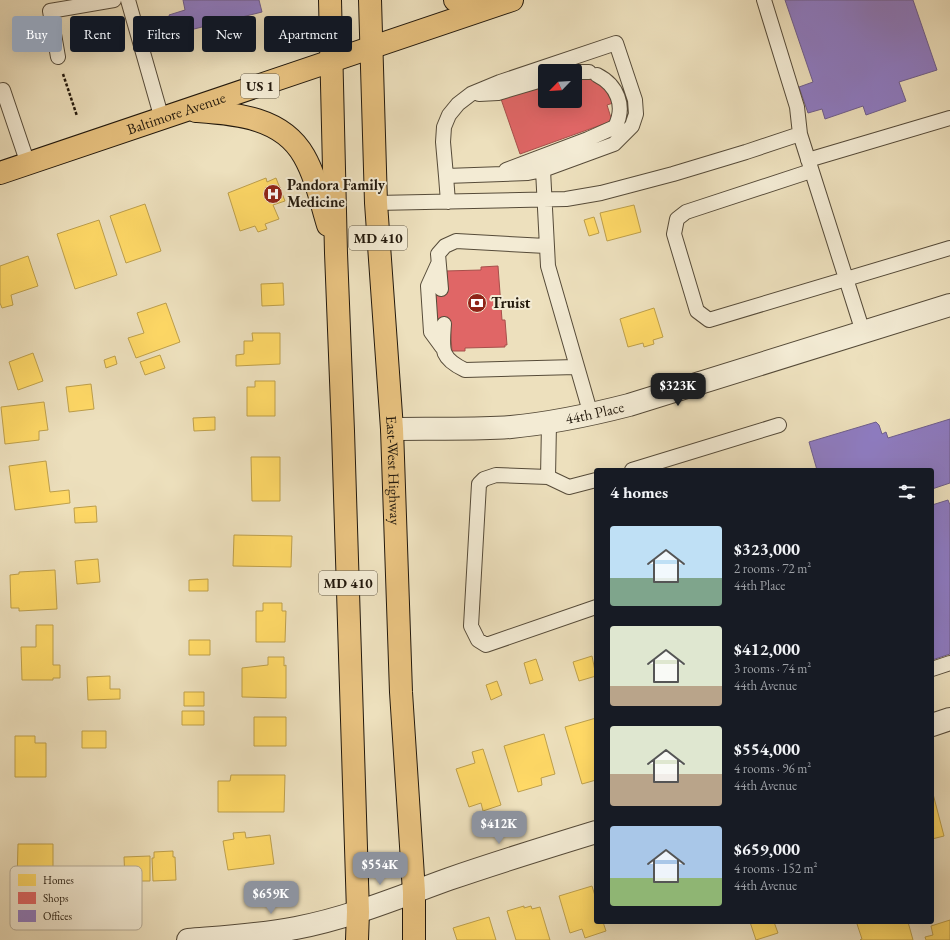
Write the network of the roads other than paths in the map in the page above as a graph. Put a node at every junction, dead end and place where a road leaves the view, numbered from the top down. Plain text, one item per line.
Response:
1 (114, 0) edge
2 (128, 0) edge
3 (330, 0) edge
4 (370, 0) edge
5 (455, 0) edge
6 (764, 0) edge
7 (503, 3) edge
8 (49, 6) edge
9 (370, 48) junction
10 (58, 57) road end
11 (332, 61) junction
12 (587, 73) edge
13 (538, 81) edge
14 (0, 91) edge
15 (471, 94) junction
16 (187, 111) junction
17 (950, 118) edge
18 (162, 119) junction
19 (800, 134) junction
20 (28, 164) junction
21 (809, 165) junction
22 (543, 170) junction
23 (0, 173) edge
24 (494, 174) junction
25 (446, 176) junction
26 (544, 200) junction
27 (448, 202) junction
28 (376, 203) junction
29 (546, 246) junction
30 (950, 248) edge
31 (336, 253) junction
32 (439, 262) junction
33 (846, 281) junction
34 (441, 289) dead end
35 (950, 305) edge
36 (444, 324) dead end
37 (863, 332) junction
38 (442, 347) junction
39 (576, 367) junction
40 (591, 415) junction
41 (549, 423) junction
42 (779, 425) dead end
43 (392, 429) junction
44 (639, 468) edge
45 (548, 477) junction
46 (594, 481) edge
47 (594, 608) edge
48 (950, 663) edge
49 (934, 668) edge
50 (950, 719) edge
51 (934, 724) edge
52 (594, 833) edge
53 (414, 892) junction
54 (358, 912) junction
55 (188, 940) edge
56 (357, 940) edge
57 (414, 940) edge

1 - 8 lane
2 - 18 lane
3 - 11 main road, MD 410
4 - 9 main road, East-West Highway / MD 410
5 - 7 main road
6 - 19 lane
7 - 9 main road, Baltimore Avenue / US 1
8 - 10 lane
9 - 11 main road, Baltimore Avenue / US 1
9 - 28 main road, East-West Highway / MD 410
11 - 16 main road, Baltimore Avenue / US 1
11 - 31 main road, MD 410
12 - 24 lane
13 - 15 lane
14 - 20 lane
15 - 22 lane
15 - 25 lane
16 - 18 main road, Baltimore Avenue / US 1
16 - 31 main road
17 - 21 lane
18 - 20 main road, Baltimore Avenue / US 1
19 - 21 lane
19 - 26 lane
20 - 23 main road, Baltimore Avenue / US 1
21 - 33 lane
21 - 33 lane
22 - 24 lane
22 - 26 lane
24 - 25 lane
25 - 27 lane
26 - 27 lane
26 - 29 lane
27 - 28 lane
28 - 43 main road, East-West Highway / MD 410
29 - 32 lane
29 - 39 lane
30 - 33 lane
31 - 54 main road, MD 410
32 - 34 lane
32 - 38 lane
33 - 37 lane
35 - 37 street, 44th Place
36 - 38 lane
37 - 40 street, 44th Place
38 - 39 lane
39 - 40 lane
40 - 41 street, 44th Place
41 - 43 street, 44th Place
41 - 45 lane
42 - 44 lane
43 - 53 main road, East-West Highway / MD 410
45 - 46 lane
45 - 47 lane
48 - 49 lane
50 - 51 street
52 - 53 street
53 - 54 street
53 - 57 main road, East-West Highway / MD 410
54 - 55 street
54 - 56 main road, MD 410

